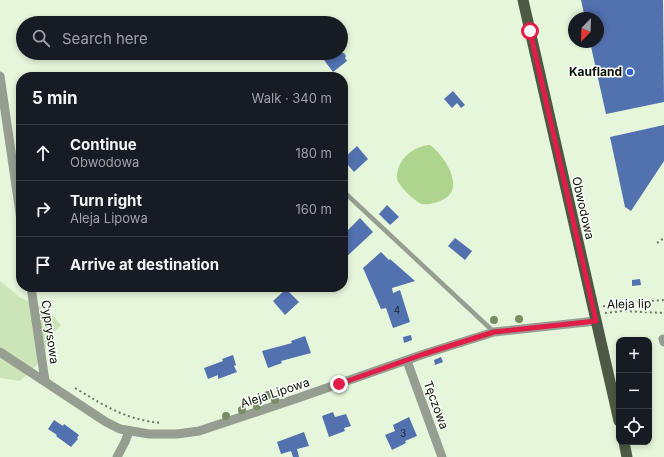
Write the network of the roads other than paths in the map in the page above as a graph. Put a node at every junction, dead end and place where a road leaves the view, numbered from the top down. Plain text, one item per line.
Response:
1 (524, 0) edge
2 (0, 76) edge
3 (16, 186) edge
4 (348, 196) edge
5 (32, 292) edge
6 (594, 313) junction
7 (494, 332) junction
8 (0, 352) edge
9 (407, 361) junction
10 (45, 381) junction
11 (616, 409) edge
12 (129, 431) junction
13 (625, 445) edge
14 (117, 457) edge
15 (442, 457) edge
16 (627, 457) edge

1 - 6 main road, Obwodowa
2 - 3 street
4 - 7 lane
5 - 10 street, Cyprysowa
6 - 7 street, Aleja Lipowa
6 - 11 main road, Obwodowa
7 - 9 street, Aleja Lipowa
8 - 10 street, Aleja Lipowa
9 - 12 street, Aleja Lipowa
9 - 15 street, Tęczowa
10 - 12 street, Aleja Lipowa
12 - 14 street
13 - 16 main road

